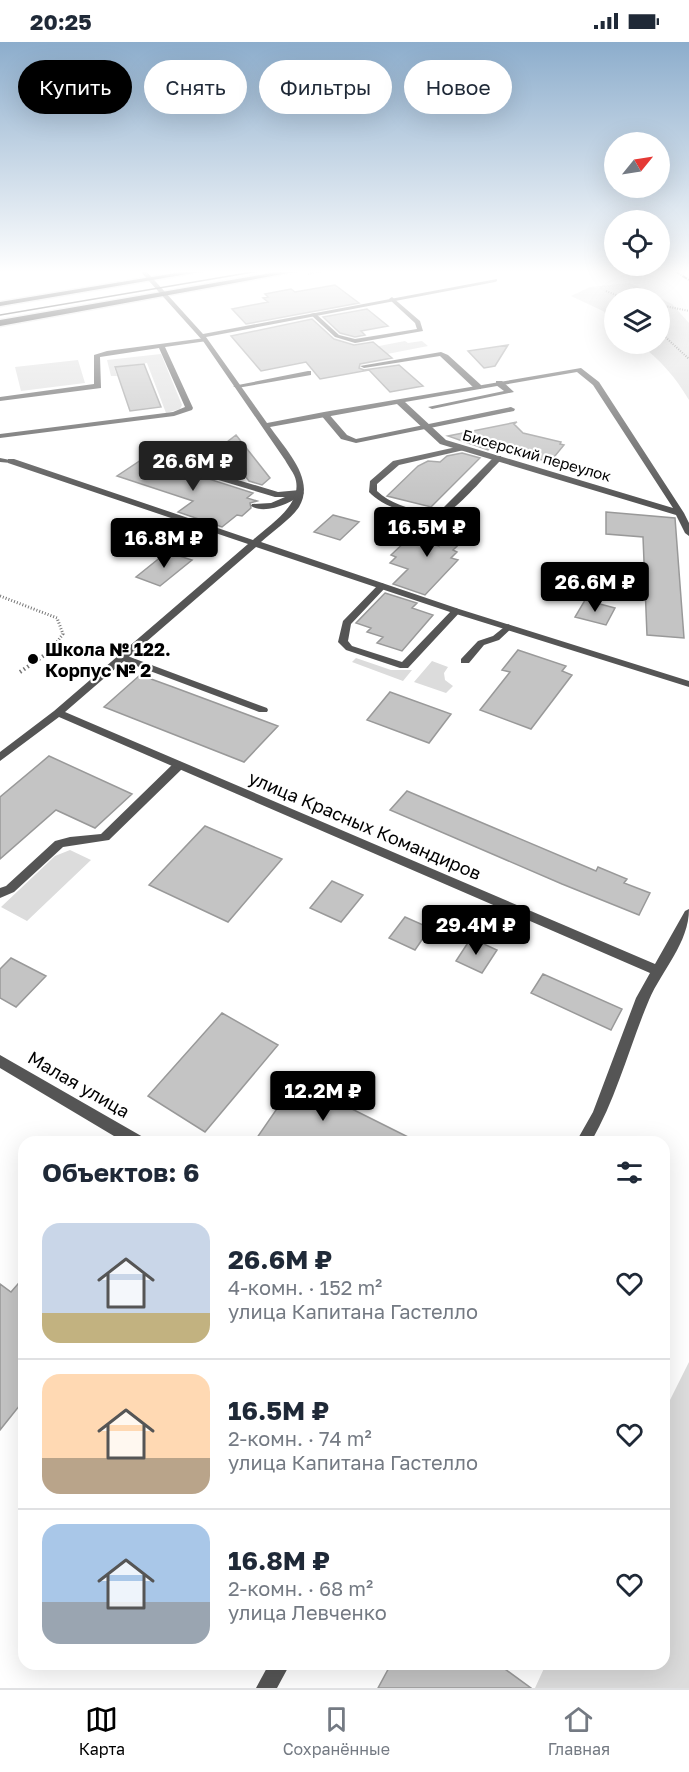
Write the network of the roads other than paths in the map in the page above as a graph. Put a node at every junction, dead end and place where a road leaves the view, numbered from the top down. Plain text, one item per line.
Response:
1 (145, 348) edge
2 (162, 348) edge
3 (210, 348) edge
4 (364, 366) dead end
5 (308, 373) dead end
6 (499, 383) junction
7 (237, 386) junction
8 (478, 387) junction
9 (0, 399) edge
10 (399, 401) junction
11 (432, 407) dead end
12 (511, 409) dead end
13 (324, 414) junction
14 (266, 426) junction
15 (428, 427) junction
16 (0, 436) edge
17 (461, 448) junction
18 (498, 458) junction
19 (0, 460) edge
20 (175, 464) dead end
21 (300, 493) junction
22 (255, 506) dead end
23 (680, 513) junction
24 (689, 533) edge
25 (256, 542) junction
26 (382, 586) junction
27 (456, 611) junction
28 (508, 627) junction
29 (122, 657) junction
30 (465, 661) dead end
31 (689, 684) edge
32 (263, 710) dead end
33 (58, 713) junction
34 (0, 757) edge
35 (179, 765) junction
36 (0, 893) edge
37 (689, 914) edge
38 (658, 971) junction
39 (0, 1061) edge
40 (128, 1136) edge
41 (587, 1136) edge
42 (273, 1670) edge
43 (266, 1688) edge

1 - 9 street
2 - 16 street
3 - 7 street
4 - 8 street
5 - 7 street
6 - 8 street
6 - 11 street
6 - 23 street
7 - 14 street
8 - 10 street
10 - 13 street
10 - 15 street, Бисерский переулок
12 - 15 street
13 - 14 street
13 - 15 street
14 - 21 street
15 - 17 street, Бисерский переулок
17 - 18 street, Бисерский переулок
17 - 18 street
18 - 23 street, Бисерский переулок
19 - 25 street
20 - 21 street
21 - 22 street
21 - 25 street
23 - 24 street
25 - 26 street
25 - 29 street
26 - 27 street
26 - 27 street
27 - 28 street
28 - 30 street
28 - 31 street
29 - 32 street
29 - 33 street
33 - 34 street
33 - 35 street, улица Красных Командиров
35 - 36 street
35 - 38 street, улица Красных Командиров
37 - 38 street
38 - 41 street
39 - 40 street, Малая улица
42 - 43 street

